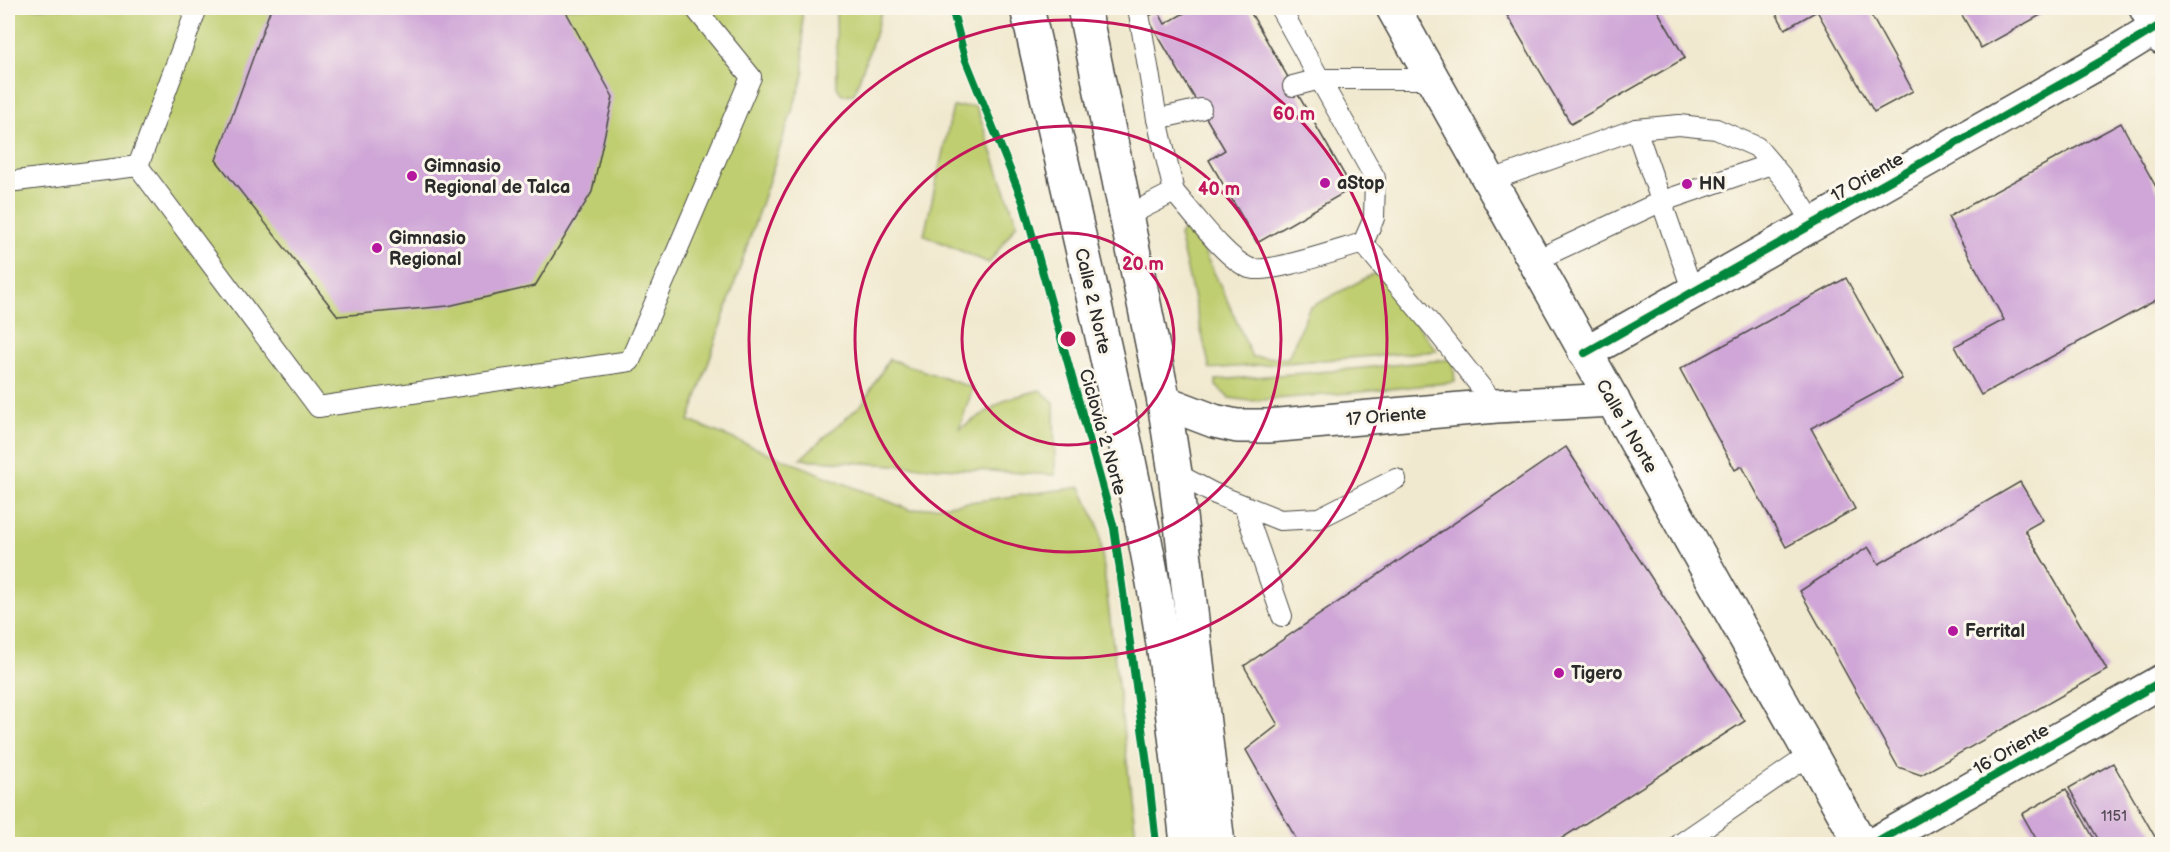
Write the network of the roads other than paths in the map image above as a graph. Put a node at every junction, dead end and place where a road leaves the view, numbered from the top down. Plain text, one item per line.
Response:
1 (197, 8) edge
2 (695, 8) edge
3 (1027, 8) edge
4 (1084, 8) edge
5 (1138, 8) edge
6 (1280, 8) edge
7 (1392, 8) edge
8 (2157, 24) edge
9 (1320, 79) junction
10 (1433, 79) junction
11 (1293, 86) dead end
12 (1201, 110) dead end
13 (1157, 118) junction
14 (1636, 129) junction
15 (1771, 164) junction
16 (138, 166) junction
17 (1489, 181) junction
18 (8, 182) edge
19 (1174, 192) junction
20 (1660, 202) junction
21 (1127, 216) junction
22 (1814, 224) junction
23 (1363, 243) junction
24 (1534, 261) junction
25 (1693, 292) junction
26 (1585, 353) junction
27 (1613, 400) junction
28 (1164, 402) junction
29 (1496, 406) junction
30 (1175, 473) junction
31 (1396, 479) dead end
32 (1244, 506) junction
33 (1282, 616) dead end
34 (2163, 681) edge
35 (1810, 754) junction
36 (1187, 844) edge
37 (1218, 844) edge
38 (1680, 844) edge
39 (1861, 844) edge
40 (1874, 844) edge

1 - 16 lane
2 - 16 lane
3 - 36 main road, Calle 2 Norte
4 - 21 main road
5 - 13 lane
6 - 9 lane
7 - 10 main road, Calle 1 Norte
8 - 22 main road, 17 Oriente
9 - 10 lane
9 - 11 lane
9 - 23 lane
10 - 17 main road, Calle 1 Norte
12 - 13 lane
13 - 19 lane
14 - 15 lane
14 - 17 lane
14 - 20 lane
15 - 20 lane
15 - 22 lane
16 - 18 lane
17 - 24 main road, Calle 1 Norte
19 - 21 lane
19 - 23 lane
20 - 24 lane
20 - 25 lane
21 - 28 main road
22 - 25 main road, 17 Oriente
23 - 29 lane
24 - 26 main road, Calle 1 Norte
25 - 26 main road, 17 Oriente
26 - 27 main road, Calle 1 Norte
27 - 29 main road, 17 Oriente
27 - 35 main road, Calle 1 Norte
28 - 29 main road, 17 Oriente
28 - 30 main road
30 - 32 lane
30 - 37 main road
31 - 32 lane
32 - 33 lane
34 - 40 main road, 16 Oriente
35 - 38 lane
35 - 39 main road, Calle 1 Norte

